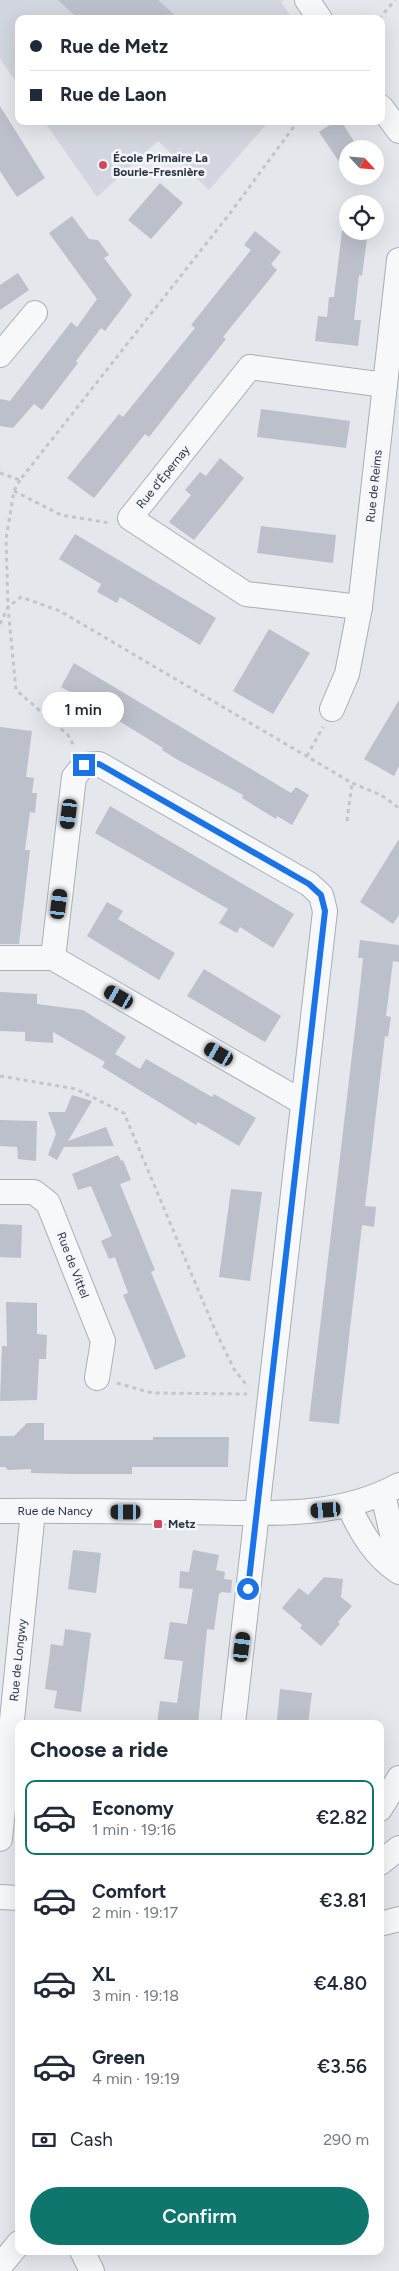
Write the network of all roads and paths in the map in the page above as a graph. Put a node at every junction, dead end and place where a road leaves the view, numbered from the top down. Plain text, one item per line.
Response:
1 (307, 0) edge
2 (395, 0) edge
3 (317, 15) edge
4 (382, 15) edge
5 (385, 112) edge
6 (295, 125) edge
7 (399, 131) edge
8 (399, 260) edge
9 (35, 313) dead end
10 (0, 355) edge
11 (385, 385) junction
12 (0, 473) edge
13 (20, 480) junction
14 (14, 491) junction
15 (130, 518) junction
16 (8, 607) junction
17 (360, 607) junction
18 (0, 624) edge
19 (332, 709) joint
20 (307, 756) junction
21 (84, 765) junction
22 (352, 782) junction
23 (399, 808) edge
24 (347, 821) dead end
25 (0, 958) edge
26 (53, 958) junction
27 (0, 1076) edge
28 (302, 1102) junction
29 (0, 1192) edge
30 (97, 1378) joint
31 (391, 1490) edge
32 (349, 1506) junction
33 (33, 1510) junction
34 (0, 1511) edge
35 (257, 1512) junction
36 (399, 1565) edge
37 (399, 1572) edge
38 (233, 1720) edge
39 (399, 1778) edge
40 (384, 1802) edge
41 (0, 1839) edge
42 (399, 1848) edge
43 (384, 1860) edge
44 (0, 1897) edge
45 (15, 1898) edge
46 (399, 1919) edge
47 (384, 1923) edge
48 (15, 2248) edge
49 (84, 2255) edge
50 (0, 2266) edge
51 (92, 2271) edge

1 - 3 street
2 - 4 path
5 - 7 street
6 - 13 path
8 - 11 street, Rue de Reims
9 - 10 street
11 - 15 street, Rue d’Épernay
11 - 17 street, Rue de Reims
12 - 13 path
13 - 14 path
14 - 15 path
14 - 16 path
15 - 17 street, Rue d’Épernay
16 - 18 path
16 - 20 path
16 - 21 path
17 - 19 street, Rue de Reims
19 - 20 path
20 - 22 path
21 - 26 street
21 - 28 street
22 - 23 path
22 - 24 path
25 - 26 street
26 - 28 street
27 - 30 path
28 - 35 street
29 - 30 street, Rue de Vittel
31 - 32 street, Rue de Nancy
31 - 36 street
32 - 35 street, Rue de Nancy
32 - 37 street
33 - 34 street, Rue de Nancy
33 - 35 street, Rue de Nancy
33 - 41 street, Rue de Longwy
35 - 38 street
39 - 40 street
42 - 43 street
44 - 45 street
46 - 47 street
48 - 50 street
49 - 51 street

